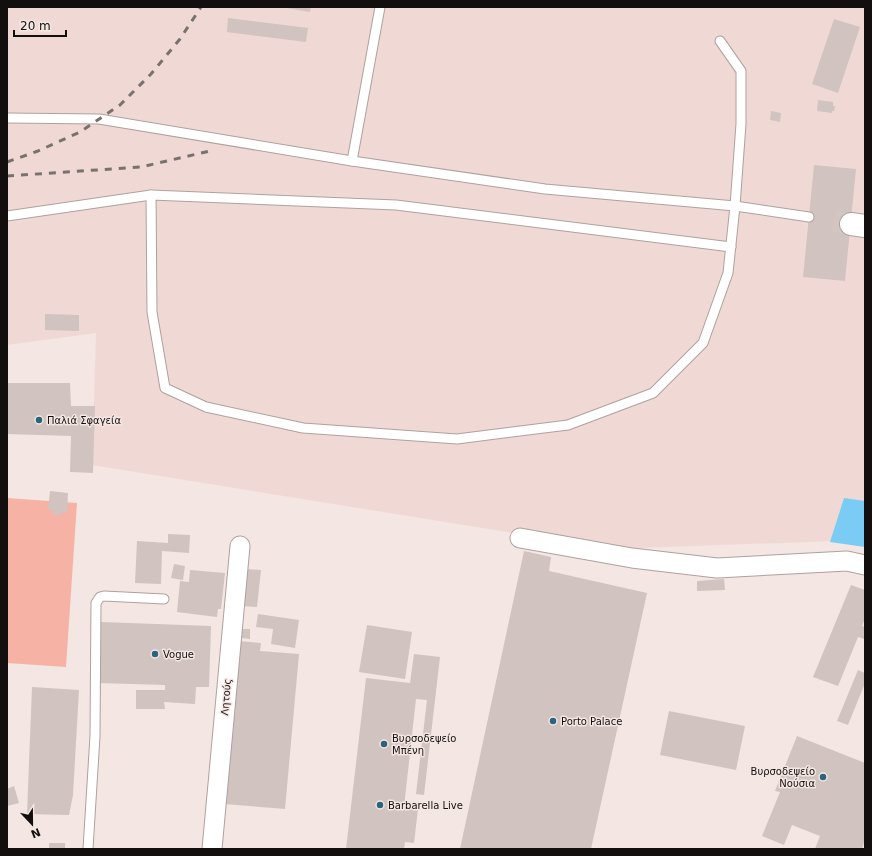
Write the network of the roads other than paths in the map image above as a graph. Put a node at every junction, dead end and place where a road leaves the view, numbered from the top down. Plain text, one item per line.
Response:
1 (380, 7) edge
2 (720, 41) dead end
3 (7, 118) edge
4 (352, 161) junction
5 (151, 195) junction
6 (735, 206) junction
7 (7, 216) edge
8 (809, 217) dead end
9 (731, 247) junction
10 (520, 538) dead end
11 (240, 546) dead end
12 (865, 565) edge
13 (164, 599) dead end
14 (88, 849) edge
15 (212, 849) edge

1 - 4 lane
2 - 6 lane
3 - 4 lane
4 - 6 lane
5 - 7 lane
5 - 9 lane
5 - 9 lane
6 - 8 lane
6 - 9 lane
10 - 12 street
11 - 15 street, Λητούς
13 - 14 lane

